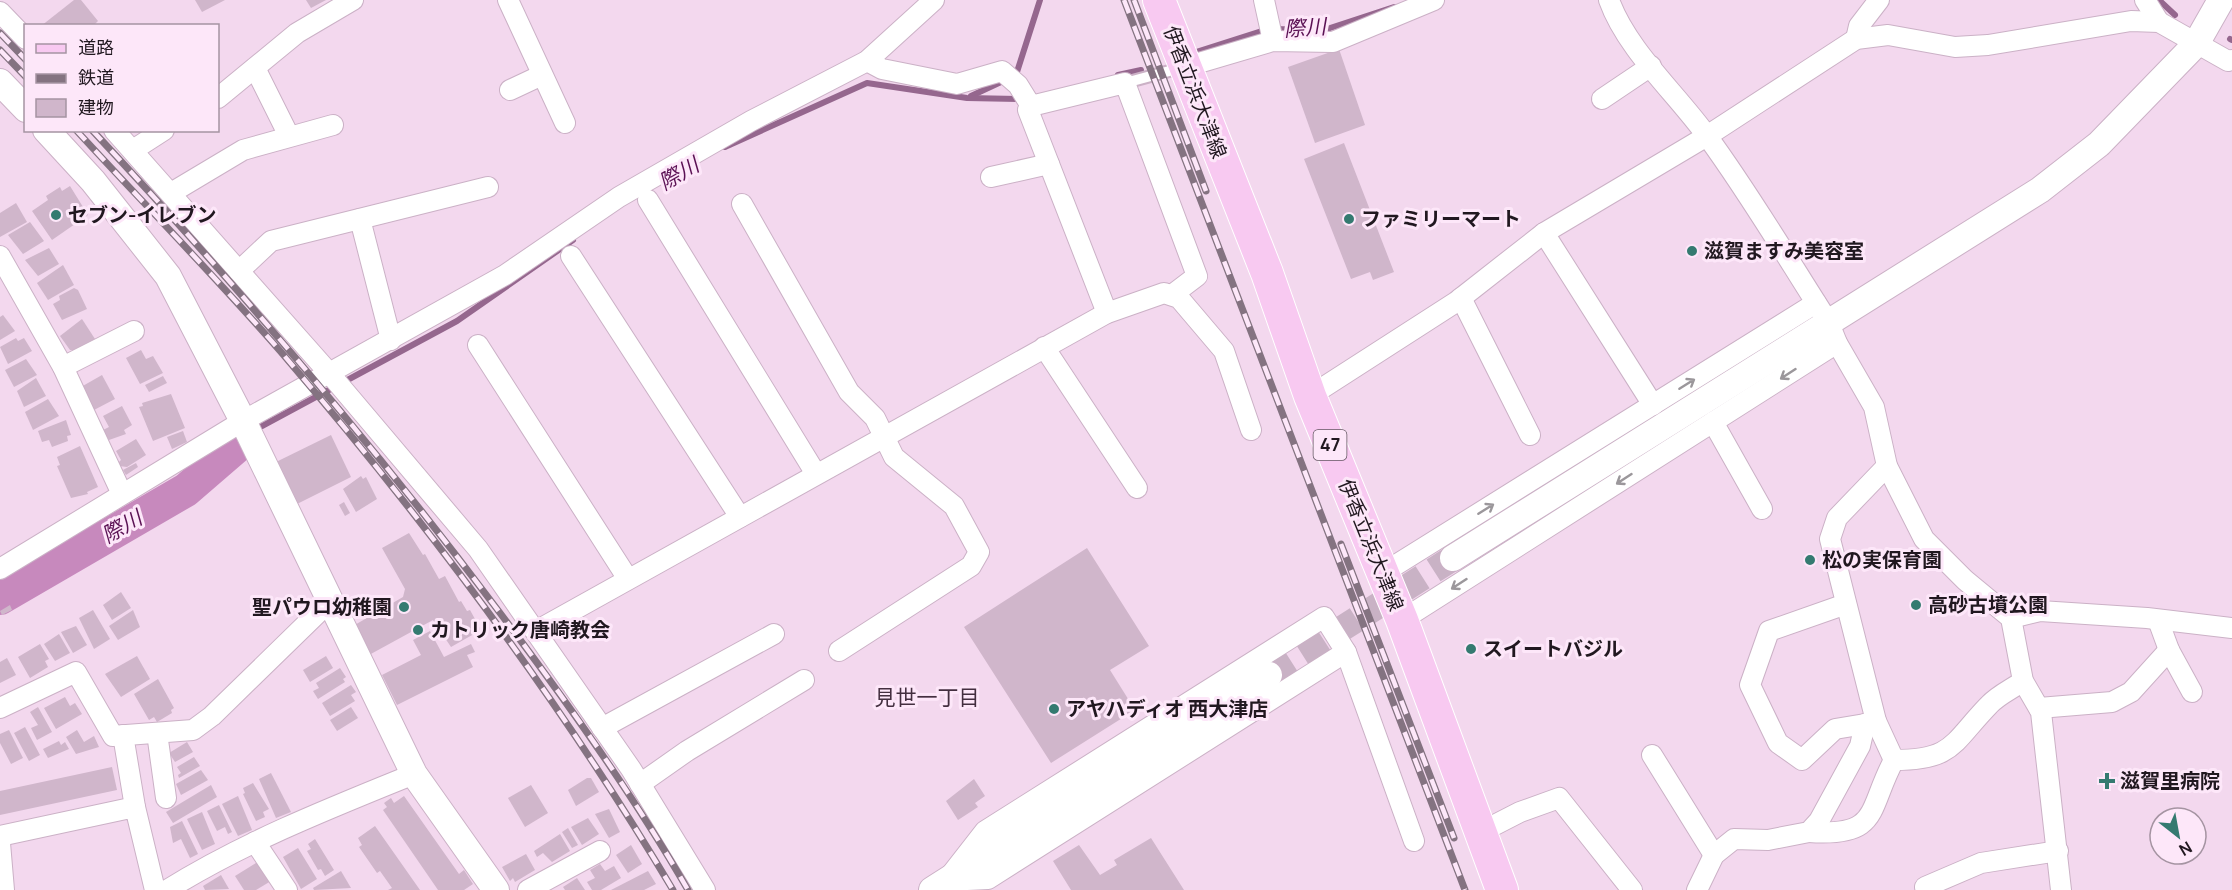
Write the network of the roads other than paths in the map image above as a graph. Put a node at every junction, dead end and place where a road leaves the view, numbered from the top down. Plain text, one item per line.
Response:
1 (353, 0) edge
2 (508, 0) edge
3 (934, 0) edge
4 (1159, 0) edge
5 (1434, 0) edge
6 (1609, 0) edge
7 (1879, 0) edge
8 (2145, 0) edge
9 (2221, 0) edge
10 (1266, 8) edge
11 (0, 12) edge
12 (2159, 22) junction
13 (24, 37) edge
14 (1856, 39) junction
15 (1272, 40) junction
16 (2197, 42) junction
17 (867, 61) junction
18 (2231, 64) edge
19 (1651, 66) junction
20 (1185, 67) junction
21 (255, 68) junction
22 (542, 75) junction
23 (0, 82) edge
24 (1125, 83) junction
25 (510, 90) dead end
26 (219, 97) edge
27 (1602, 99) dead end
28 (1030, 105) junction
29 (24, 107) edge
30 (565, 123) dead end
31 (333, 125) dead end
32 (48, 132) edge
33 (116, 132) edge
34 (161, 132) edge
35 (1707, 135) junction
36 (289, 136) junction
37 (133, 150) junction
38 (1049, 164) junction
39 (992, 177) dead end
40 (488, 187) dead end
41 (171, 193) junction
42 (648, 200) dead end
43 (742, 204) dead end
44 (360, 219) junction
45 (1544, 233) junction
46 (0, 256) edge
47 (572, 256) dead end
48 (239, 271) junction
49 (1172, 295) junction
50 (1461, 298) junction
51 (1107, 313) junction
52 (1828, 323) junction
53 (134, 331) dead end
54 (391, 340) junction
55 (478, 345) dead end
56 (1044, 347) junction
57 (63, 367) junction
58 (336, 381) junction
59 (1310, 396) junction
60 (1653, 405) junction
61 (243, 421) junction
62 (1713, 422) junction
63 (1251, 430) dead end
64 (1530, 435) dead end
65 (885, 436) junction
66 (1887, 466) junction
67 (816, 474) junction
68 (1137, 488) dead end
69 (122, 494) junction
70 (1762, 509) dead end
71 (740, 517) junction
72 (1453, 558) tunnel mouth
73 (0, 569) edge
74 (1383, 573) junction
75 (628, 579) junction
76 (330, 602) junction
77 (1846, 604) junction
78 (2011, 618) junction
79 (1402, 620) junction
80 (2158, 620) junction
81 (2232, 628) edge
82 (536, 631) junction
83 (774, 634) dead end
84 (2169, 650) junction
85 (839, 651) dead end
86 (1346, 652) junction
87 (1269, 675) tunnel mouth
88 (804, 680) dead end
89 (2023, 681) junction
90 (2192, 692) dead end
91 (0, 708) edge
92 (2039, 708) junction
93 (1870, 722) junction
94 (602, 728) junction
95 (157, 733) junction
96 (123, 735) junction
97 (1652, 755) dead end
98 (1894, 760) junction
99 (414, 774) junction
100 (640, 784) junction
101 (166, 798) dead end
102 (135, 807) junction
103 (1480, 832) junction
104 (1809, 832) junction
105 (0, 836) edge
106 (1414, 841) dead end
107 (255, 842) junction
108 (0, 843) edge
109 (600, 851) dead end
110 (2058, 851) junction
111 (1714, 855) junction
112 (188, 884) edge
113 (939, 885) edge
114 (1925, 887) dead end
115 (490, 888) edge
116 (4, 890) edge
117 (155, 890) edge
118 (167, 890) edge
119 (287, 890) edge
120 (528, 890) edge
121 (705, 890) edge
122 (1502, 890) edge
123 (1632, 890) edge
124 (1697, 890) edge
125 (2061, 890) edge

1 - 21 street
2 - 22 street
3 - 17 street
4 - 20 main road, 伊香立浜大津線 / 47
5 - 15 street
6 - 19 street
7 - 14 street
8 - 12 street
9 - 16 street
10 - 15 street
11 - 13 street
12 - 14 street
12 - 16 street
14 - 35 street
15 - 20 street
16 - 18 street
16 - 52 street
17 - 28 street
17 - 54 street
19 - 27 street
19 - 35 street
20 - 24 lane
20 - 59 main road, 伊香立浜大津線 / 47
21 - 26 street
21 - 36 street
22 - 25 street
22 - 30 street
23 - 29 street
24 - 28 street
24 - 49 street
28 - 38 street
31 - 36 street
32 - 61 street
33 - 37 street
34 - 37 street
35 - 45 street
35 - 52 street
36 - 41 street
37 - 41 street
38 - 39 street
38 - 51 street
40 - 44 street
41 - 48 street
42 - 67 street
43 - 65 street
44 - 48 street
44 - 54 street
45 - 50 street
45 - 60 street
46 - 57 street
47 - 71 street
48 - 58 street
49 - 51 street
49 - 63 street
50 - 59 street
50 - 64 street
51 - 56 street
60 -> 52 street
52 -> 62 street
52 - 66 street
52 - 72 street
53 - 57 street
54 - 58 street
55 - 75 street
56 - 65 street
56 - 68 street
57 - 69 street
58 - 61 street
58 - 82 street
59 - 74 main road, 伊香立浜大津線 / 47
74 -> 60 street
61 - 69 street
61 - 76 street
62 - 70 street
62 -> 79 street
65 - 67 street
65 - 85 street
66 - 77 street
66 - 78 street
67 - 71 street
69 - 73 street
71 - 75 street
74 - 79 main road, 伊香立浜大津線 / 47
75 - 82 street
76 - 95 street
76 - 99 street
77 - 93 street
77 - 93 street
78 - 80 street
78 - 89 street
79 - 103 main road, 伊香立浜大津線 / 47
80 - 81 street
80 - 84 street
82 - 94 street
83 - 94 street
84 - 90 street
84 - 92 street
86 - 106 street
86 - 113 street
86 - 113 street
87 - 113 street
88 - 100 street
89 - 92 street
89 - 98 street
91 - 96 street
92 - 110 street
93 - 98 street
93 - 104 street
94 - 100 street
95 - 96 street
95 - 101 street
96 - 102 street
97 - 111 street
98 - 104 street
99 - 107 street
99 - 115 street
100 - 121 street
102 - 105 street
102 - 117 street
103 - 122 main road, 伊香立浜大津線 / 47
103 - 123 street
104 - 111 street
107 - 112 street
107 - 119 street
108 - 116 street
109 - 120 street
110 - 114 street
110 - 125 street
111 - 124 street
112 - 118 street

